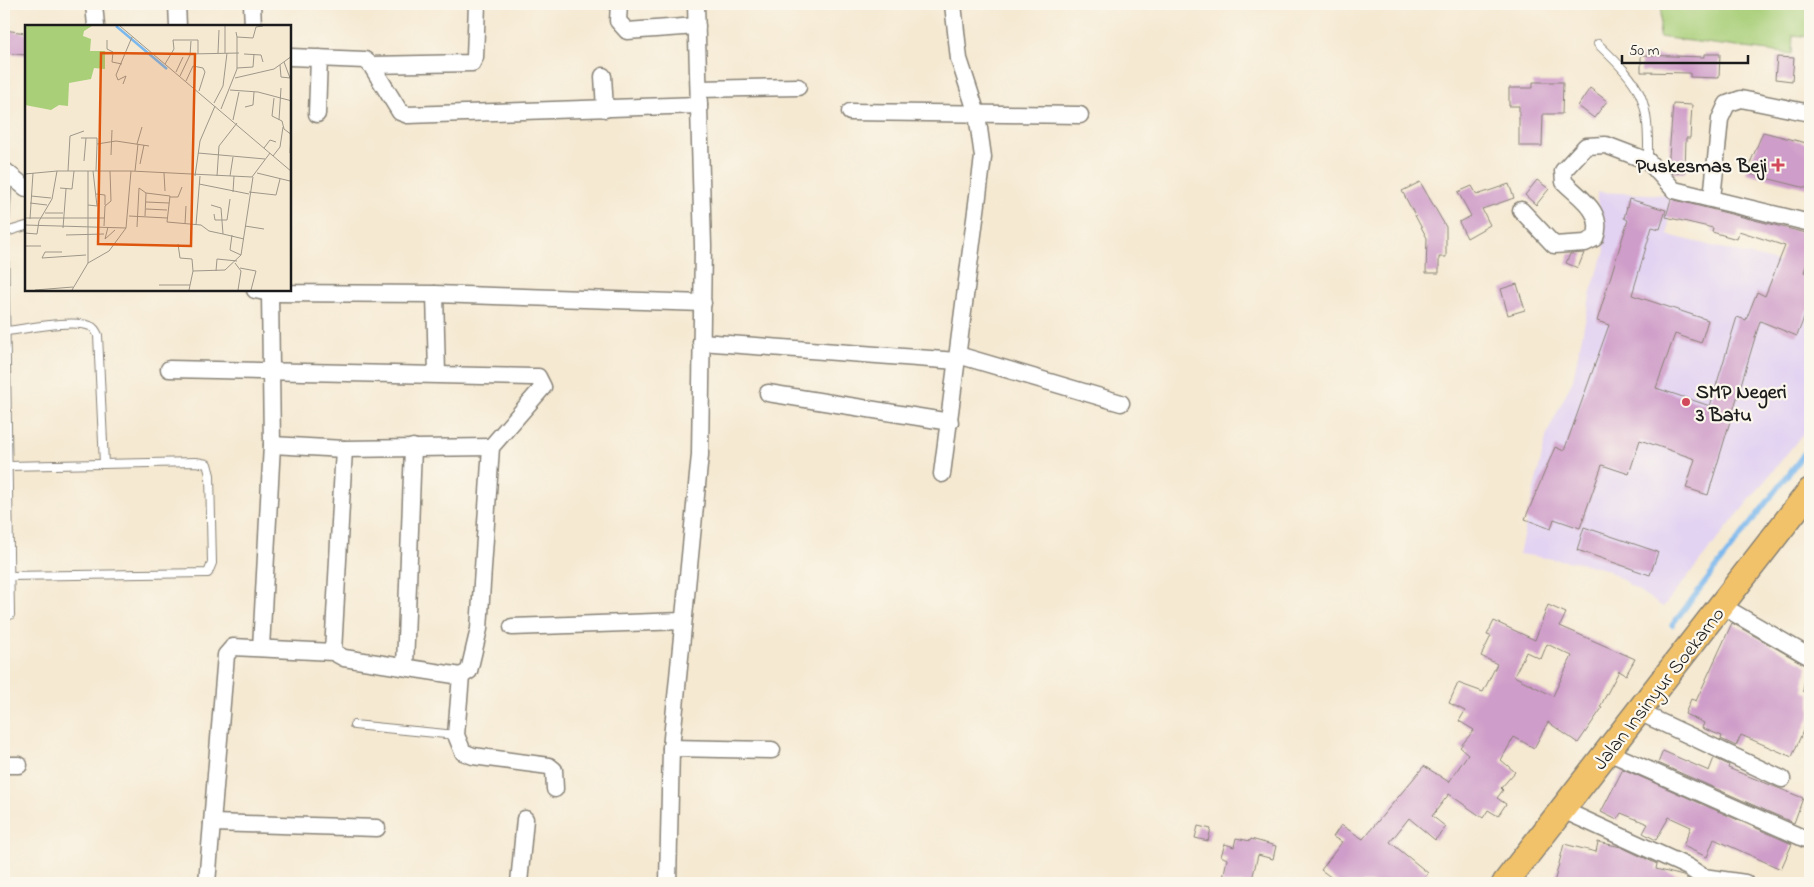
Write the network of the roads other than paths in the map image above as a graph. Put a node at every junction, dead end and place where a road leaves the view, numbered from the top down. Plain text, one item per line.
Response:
1 (94, 4) edge
2 (177, 4) edge
3 (252, 4) edge
4 (477, 4) edge
5 (619, 4) edge
6 (696, 4) edge
7 (953, 4) edge
8 (96, 25) edge
9 (178, 25) edge
10 (253, 25) edge
11 (697, 26) junction
12 (1598, 44) dead end
13 (291, 57) edge
14 (319, 58) junction
15 (371, 65) junction
16 (603, 76) dead end
17 (798, 87) dead end
18 (699, 97) junction
19 (605, 109) junction
20 (850, 112) dead end
21 (1810, 113) edge
22 (317, 114) dead end
23 (977, 114) junction
24 (1080, 114) dead end
25 (1648, 161) junction
26 (6, 172) edge
27 (25, 187) edge
28 (1712, 199) junction
29 (1521, 210) dead end
30 (1810, 223) edge
31 (25, 226) edge
32 (6, 232) junction
33 (263, 291) edge
34 (435, 294) junction
35 (703, 303) junction
36 (6, 331) junction
37 (701, 342) junction
38 (958, 358) junction
39 (169, 368) dead end
40 (270, 370) junction
41 (437, 374) junction
42 (768, 393) dead end
43 (1121, 403) dead end
44 (950, 422) junction
45 (272, 445) junction
46 (413, 447) junction
47 (492, 447) junction
48 (344, 449) junction
49 (104, 464) junction
50 (8, 466) junction
51 (942, 474) dead end
52 (1810, 492) edge
53 (9, 576) junction
54 (1722, 606) junction
55 (10, 615) dead end
56 (683, 621) junction
57 (512, 627) dead end
58 (261, 648) junction
59 (333, 652) junction
60 (1810, 657) edge
61 (405, 667) junction
62 (461, 676) junction
63 (1639, 712) junction
64 (354, 725) dead end
65 (456, 735) junction
66 (672, 748) junction
67 (772, 750) dead end
68 (1608, 752) junction
69 (1782, 779) dead end
70 (554, 789) dead end
71 (1563, 810) junction
72 (525, 819) dead end
73 (212, 824) junction
74 (377, 828) dead end
75 (1810, 841) edge
76 (1705, 880) edge
77 (207, 883) edge
78 (519, 883) edge
79 (668, 883) edge
80 (1505, 883) edge
81 (1745, 883) edge

1 - 8 street
2 - 9 street
3 - 10 street
4 - 15 street
5 - 11 street
6 - 11 street
7 - 23 street
11 - 18 street
12 - 25 lane
13 - 14 street
14 - 15 street
14 - 22 street
15 - 19 street
16 - 19 street
17 - 18 street
18 - 19 street
18 - 35 street
20 - 23 street
21 - 28 street
23 - 24 street
23 - 38 street
25 - 28 street
25 - 29 street
26 - 27 street
26 - 32 lane
28 - 30 street
31 - 32 lane
32 - 36 lane
33 - 34 street
33 - 40 street
34 - 35 street
34 - 41 street
35 - 37 street
36 - 49 lane
36 - 50 lane
37 - 38 street
37 - 56 street
38 - 43 street
38 - 44 street
39 - 40 street
40 - 41 street
40 - 45 street
41 - 47 street
42 - 44 street
44 - 51 street
45 - 48 street
45 - 58 street
46 - 47 street
46 - 48 street
46 - 61 street
47 - 62 street
48 - 59 street
49 - 50 lane
49 - 53 lane
50 - 53 lane
52 - 54 main road, Jalan Insinyur Soekarno
53 - 55 lane
54 - 60 street
54 - 63 main road, Jalan Insinyur Soekarno
56 - 57 street
56 - 66 street
58 - 59 street
58 - 73 street
59 - 61 street
61 - 62 street
62 - 65 street
63 - 68 main road, Jalan Insinyur Soekarno
63 - 69 street
64 - 65 lane
65 - 70 street
66 - 67 street
66 - 79 street
68 - 71 main road, Jalan Insinyur Soekarno
68 - 75 street
71 - 76 street
71 - 80 main road, Jalan Insinyur Soekarno
72 - 78 street
73 - 74 street
73 - 77 street
76 - 81 street

